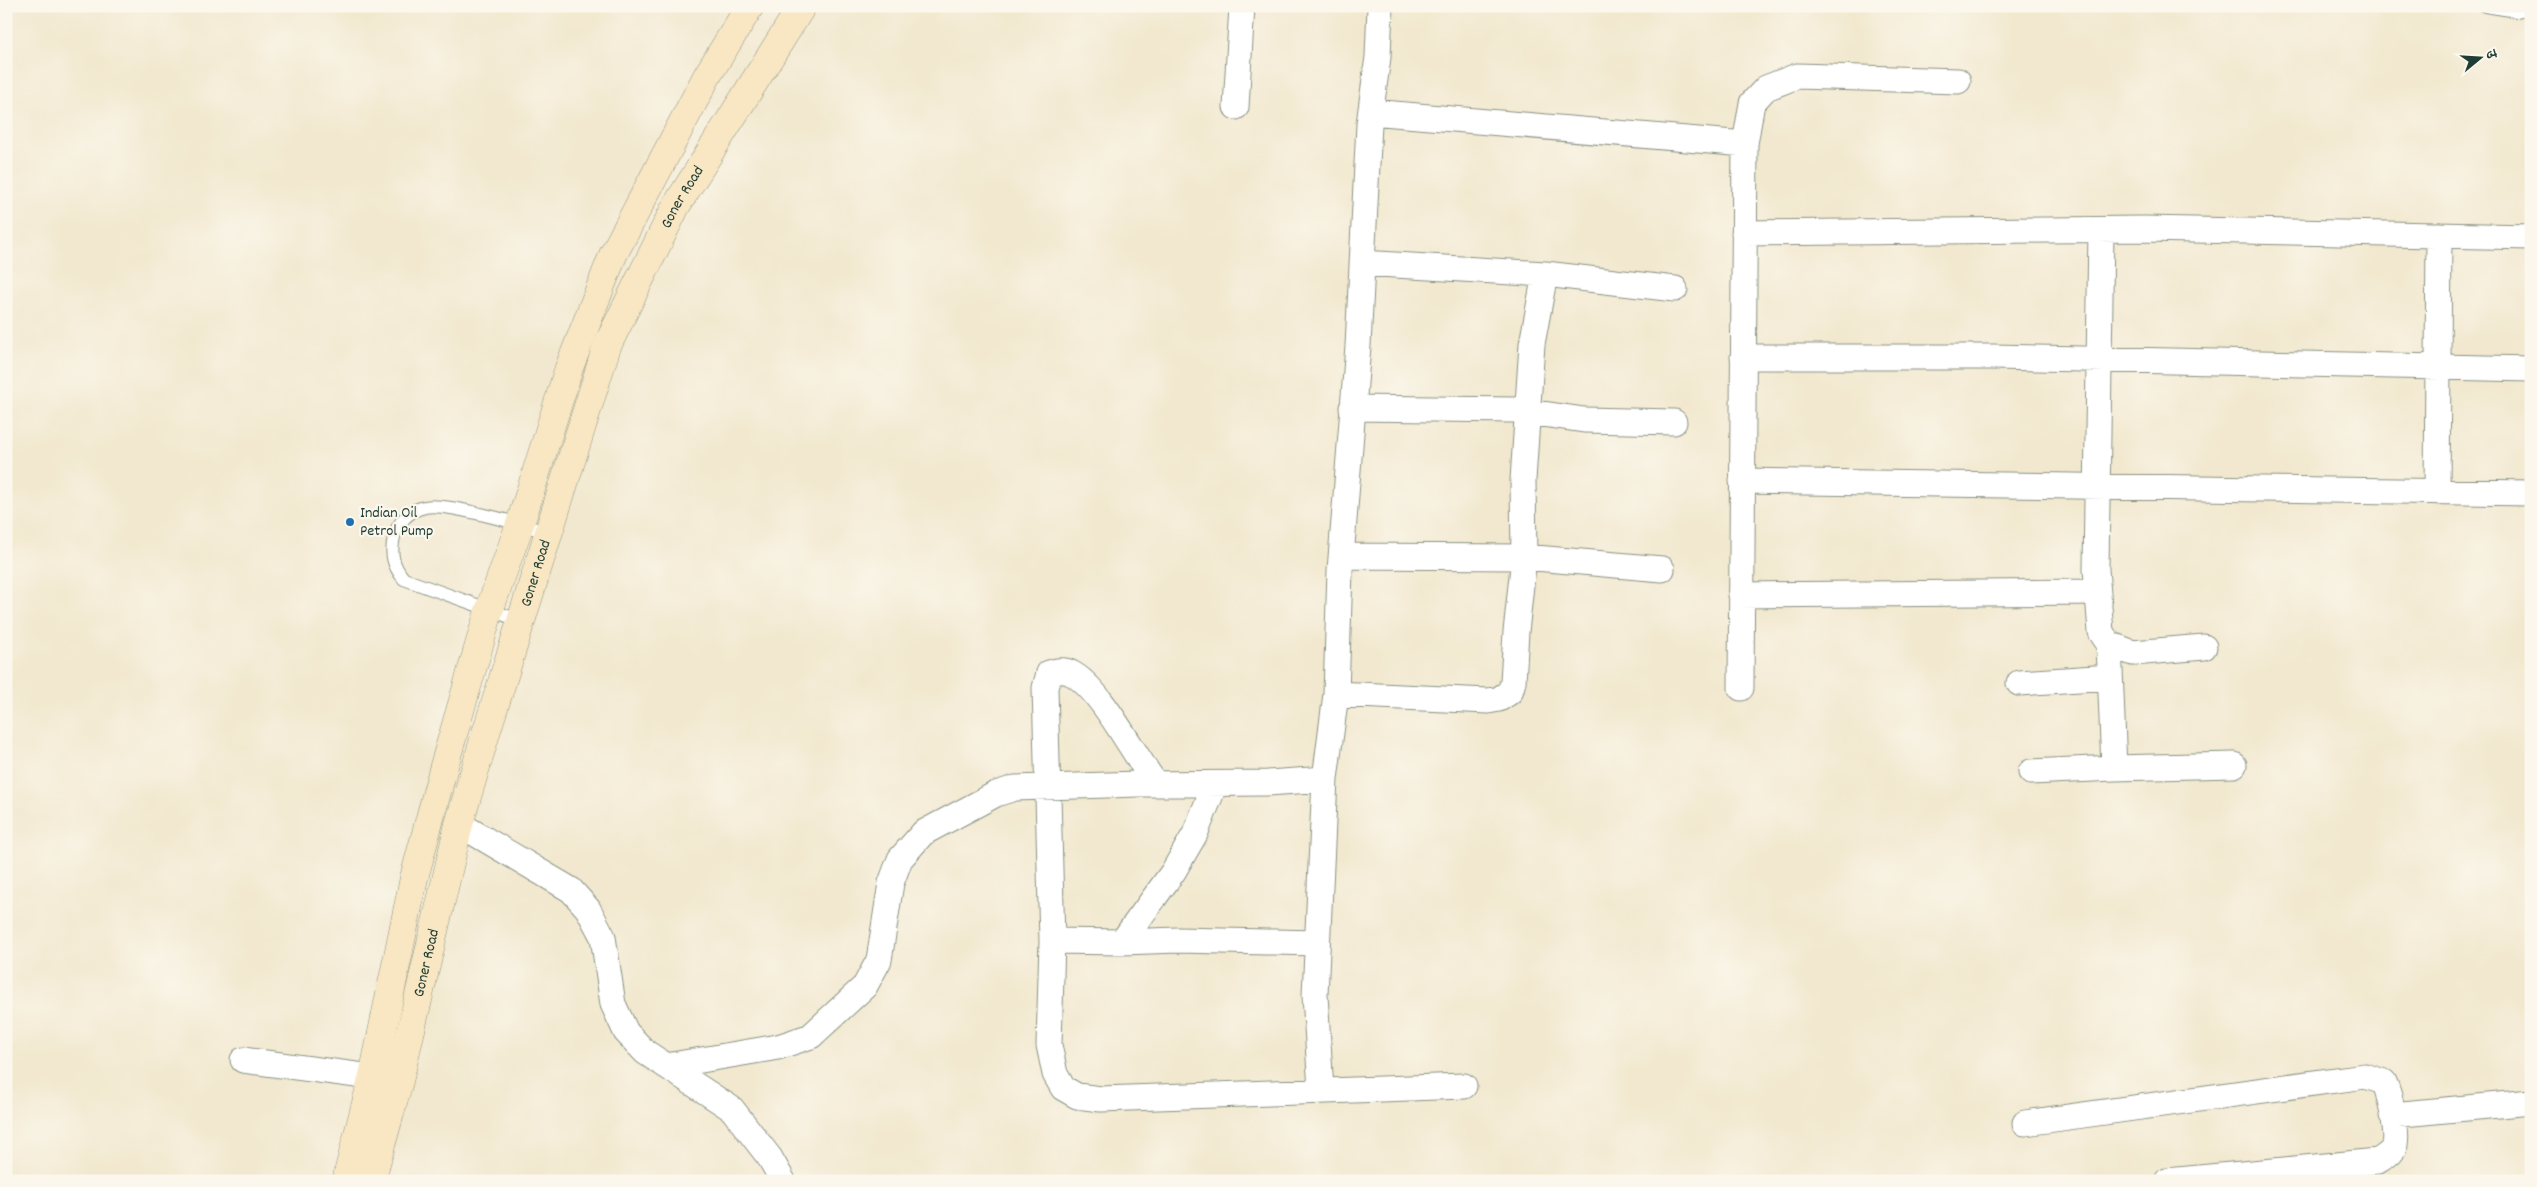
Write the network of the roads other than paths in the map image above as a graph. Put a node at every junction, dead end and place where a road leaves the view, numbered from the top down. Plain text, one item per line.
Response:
1 (750, 6) edge
2 (802, 6) edge
3 (1242, 6) edge
4 (1380, 6) edge
5 (2485, 6) edge
6 (2531, 8) edge
7 (707, 76) junction
8 (1958, 81) dead end
9 (743, 100) junction
10 (1236, 107) dead end
11 (1371, 112) junction
12 (1745, 144) junction
13 (2101, 230) junction
14 (1744, 233) junction
15 (2439, 235) junction
16 (2531, 237) edge
17 (1362, 263) junction
18 (1544, 274) junction
19 (1675, 289) dead end
20 (1743, 357) junction
21 (2101, 359) junction
22 (2437, 367) junction
23 (2531, 368) edge
24 (1352, 408) junction
25 (1528, 412) junction
26 (1674, 422) dead end
27 (1742, 481) junction
28 (2098, 487) junction
29 (2437, 492) junction
30 (2531, 493) edge
31 (520, 524) junction
32 (548, 533) junction
33 (1342, 556) junction
34 (1524, 557) junction
35 (1662, 569) dead end
36 (2098, 592) junction
37 (1742, 595) junction
38 (488, 610) junction
39 (521, 621) junction
40 (2109, 644) junction
41 (2204, 647) dead end
42 (2110, 677) junction
43 (2019, 683) dead end
44 (1741, 688) dead end
45 (1336, 694) junction
46 (2234, 765) dead end
47 (2114, 768) junction
48 (2031, 772) dead end
49 (1325, 779) junction
50 (1156, 784) junction
51 (1215, 784) junction
52 (1048, 788) junction
53 (460, 824) junction
54 (1052, 941) junction
55 (1122, 942) junction
56 (1317, 943) junction
57 (242, 1060) dead end
58 (666, 1066) junction
59 (386, 1079) junction
60 (1464, 1086) dead end
61 (1321, 1090) junction
62 (2531, 1102) edge
63 (2392, 1115) junction
64 (2025, 1123) dead end
65 (346, 1181) edge
66 (371, 1181) edge
67 (783, 1181) edge
68 (2167, 1181) edge

1 - 7 street, Goner Road
2 - 9 street, Goner Road
3 - 10 street
4 - 11 street
5 - 6 lane
7 - 9 street
7 - 31 street, Goner Road
8 - 12 street
9 - 32 street, Goner Road
11 - 12 street
11 - 17 street
12 - 14 street
13 - 14 street
13 - 15 street
13 - 21 street
14 - 20 street
15 - 16 street
15 - 22 street
17 - 18 street
17 - 24 street
18 - 19 street
18 - 25 street
20 - 21 street
20 - 27 street
21 - 22 street
21 - 28 street
22 - 23 street
22 - 29 street
24 - 25 street
24 - 33 street
25 - 26 street
25 - 34 street
27 - 28 street
27 - 37 street
28 - 29 street
28 - 36 street
29 - 30 street
31 - 32 lane
31 - 38 street, Goner Road
31 - 38 lane
32 - 39 street, Goner Road
33 - 34 street
33 - 45 street
34 - 35 street
34 - 45 street
36 - 37 street
36 - 40 street
37 - 44 street
38 - 39 lane
38 - 59 street, Goner Road
39 - 53 street, Goner Road
40 - 41 street
40 - 42 street
42 - 43 street
42 - 47 street
45 - 49 street
46 - 47 street
47 - 48 street
49 - 51 street
49 - 56 street
50 - 51 street
50 - 52 street
50 - 52 street
51 - 55 street
52 - 54 street
52 - 58 street
53 - 58 street
53 - 59 street, Goner Road
54 - 55 street
54 - 61 street
55 - 56 street
56 - 61 street
57 - 59 street
58 - 67 street
59 - 65 street, Goner Road
59 - 66 street, Goner Road
60 - 61 street
62 - 63 street
63 - 64 street
63 - 68 street

